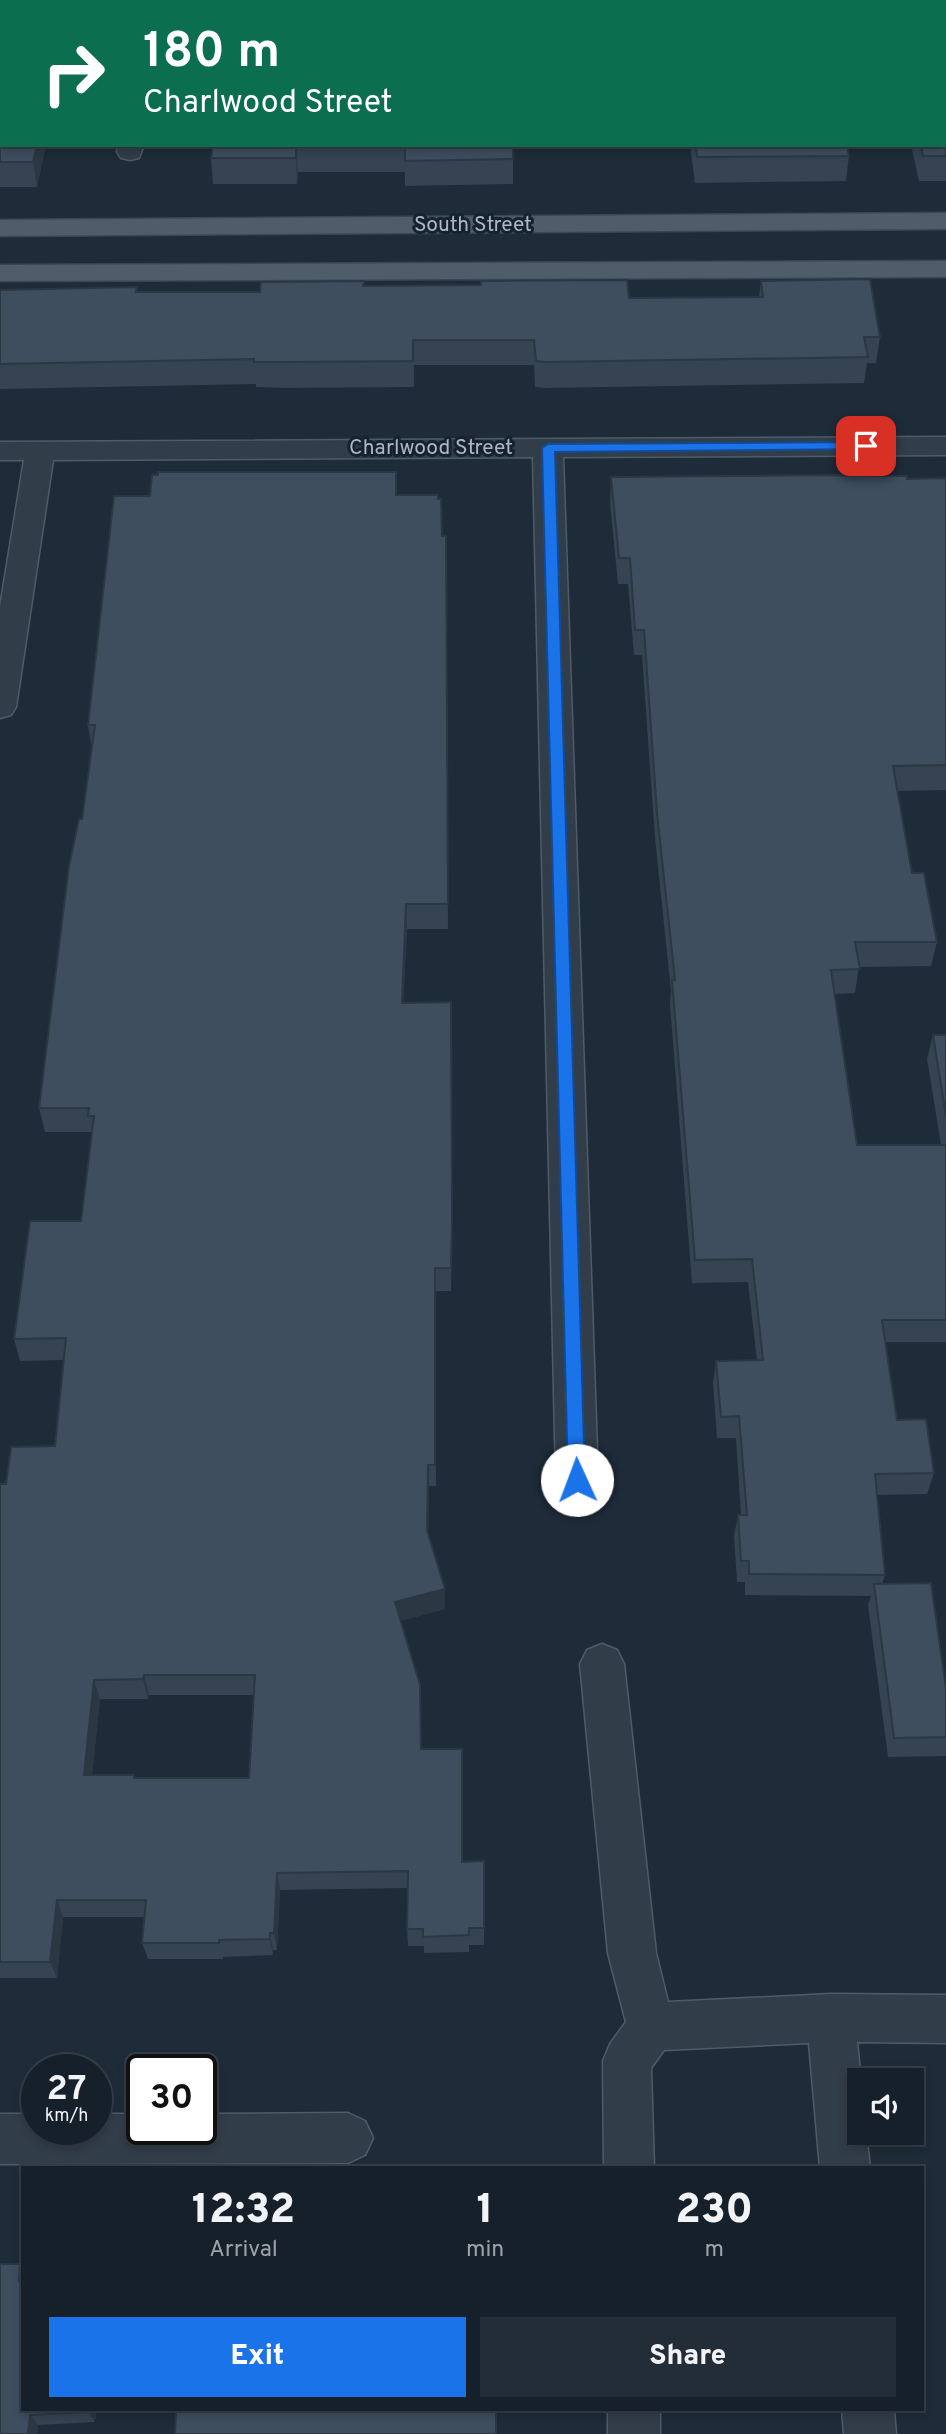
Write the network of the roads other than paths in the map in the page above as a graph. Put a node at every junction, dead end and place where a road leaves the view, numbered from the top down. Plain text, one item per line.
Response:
1 (946, 221) edge
2 (0, 228) edge
3 (946, 269) edge
4 (0, 273) edge
5 (946, 446) edge
6 (548, 448) junction
7 (0, 451) edge
8 (40, 451) junction
9 (0, 707) edge
10 (577, 1480) dead end
11 (602, 1664) dead end
12 (831, 2018) junction
13 (946, 2019) edge
14 (651, 2027) junction
15 (348, 2138) dead end
16 (0, 2139) edge
17 (629, 2166) edge
18 (845, 2166) edge
19 (634, 2411) edge
20 (868, 2411) edge
21 (634, 2434) edge
22 (870, 2434) edge

1 - 2 main road, South Street
3 - 4 main road, South Street
5 - 6 street, Charlwood Street
6 - 8 street, Charlwood Street
6 - 10 street
7 - 8 street, Charlwood Street
8 - 9 street
11 - 14 street
12 - 13 street
12 - 14 street
12 - 18 street
14 - 17 street
15 - 16 street
19 - 21 street
20 - 22 street

